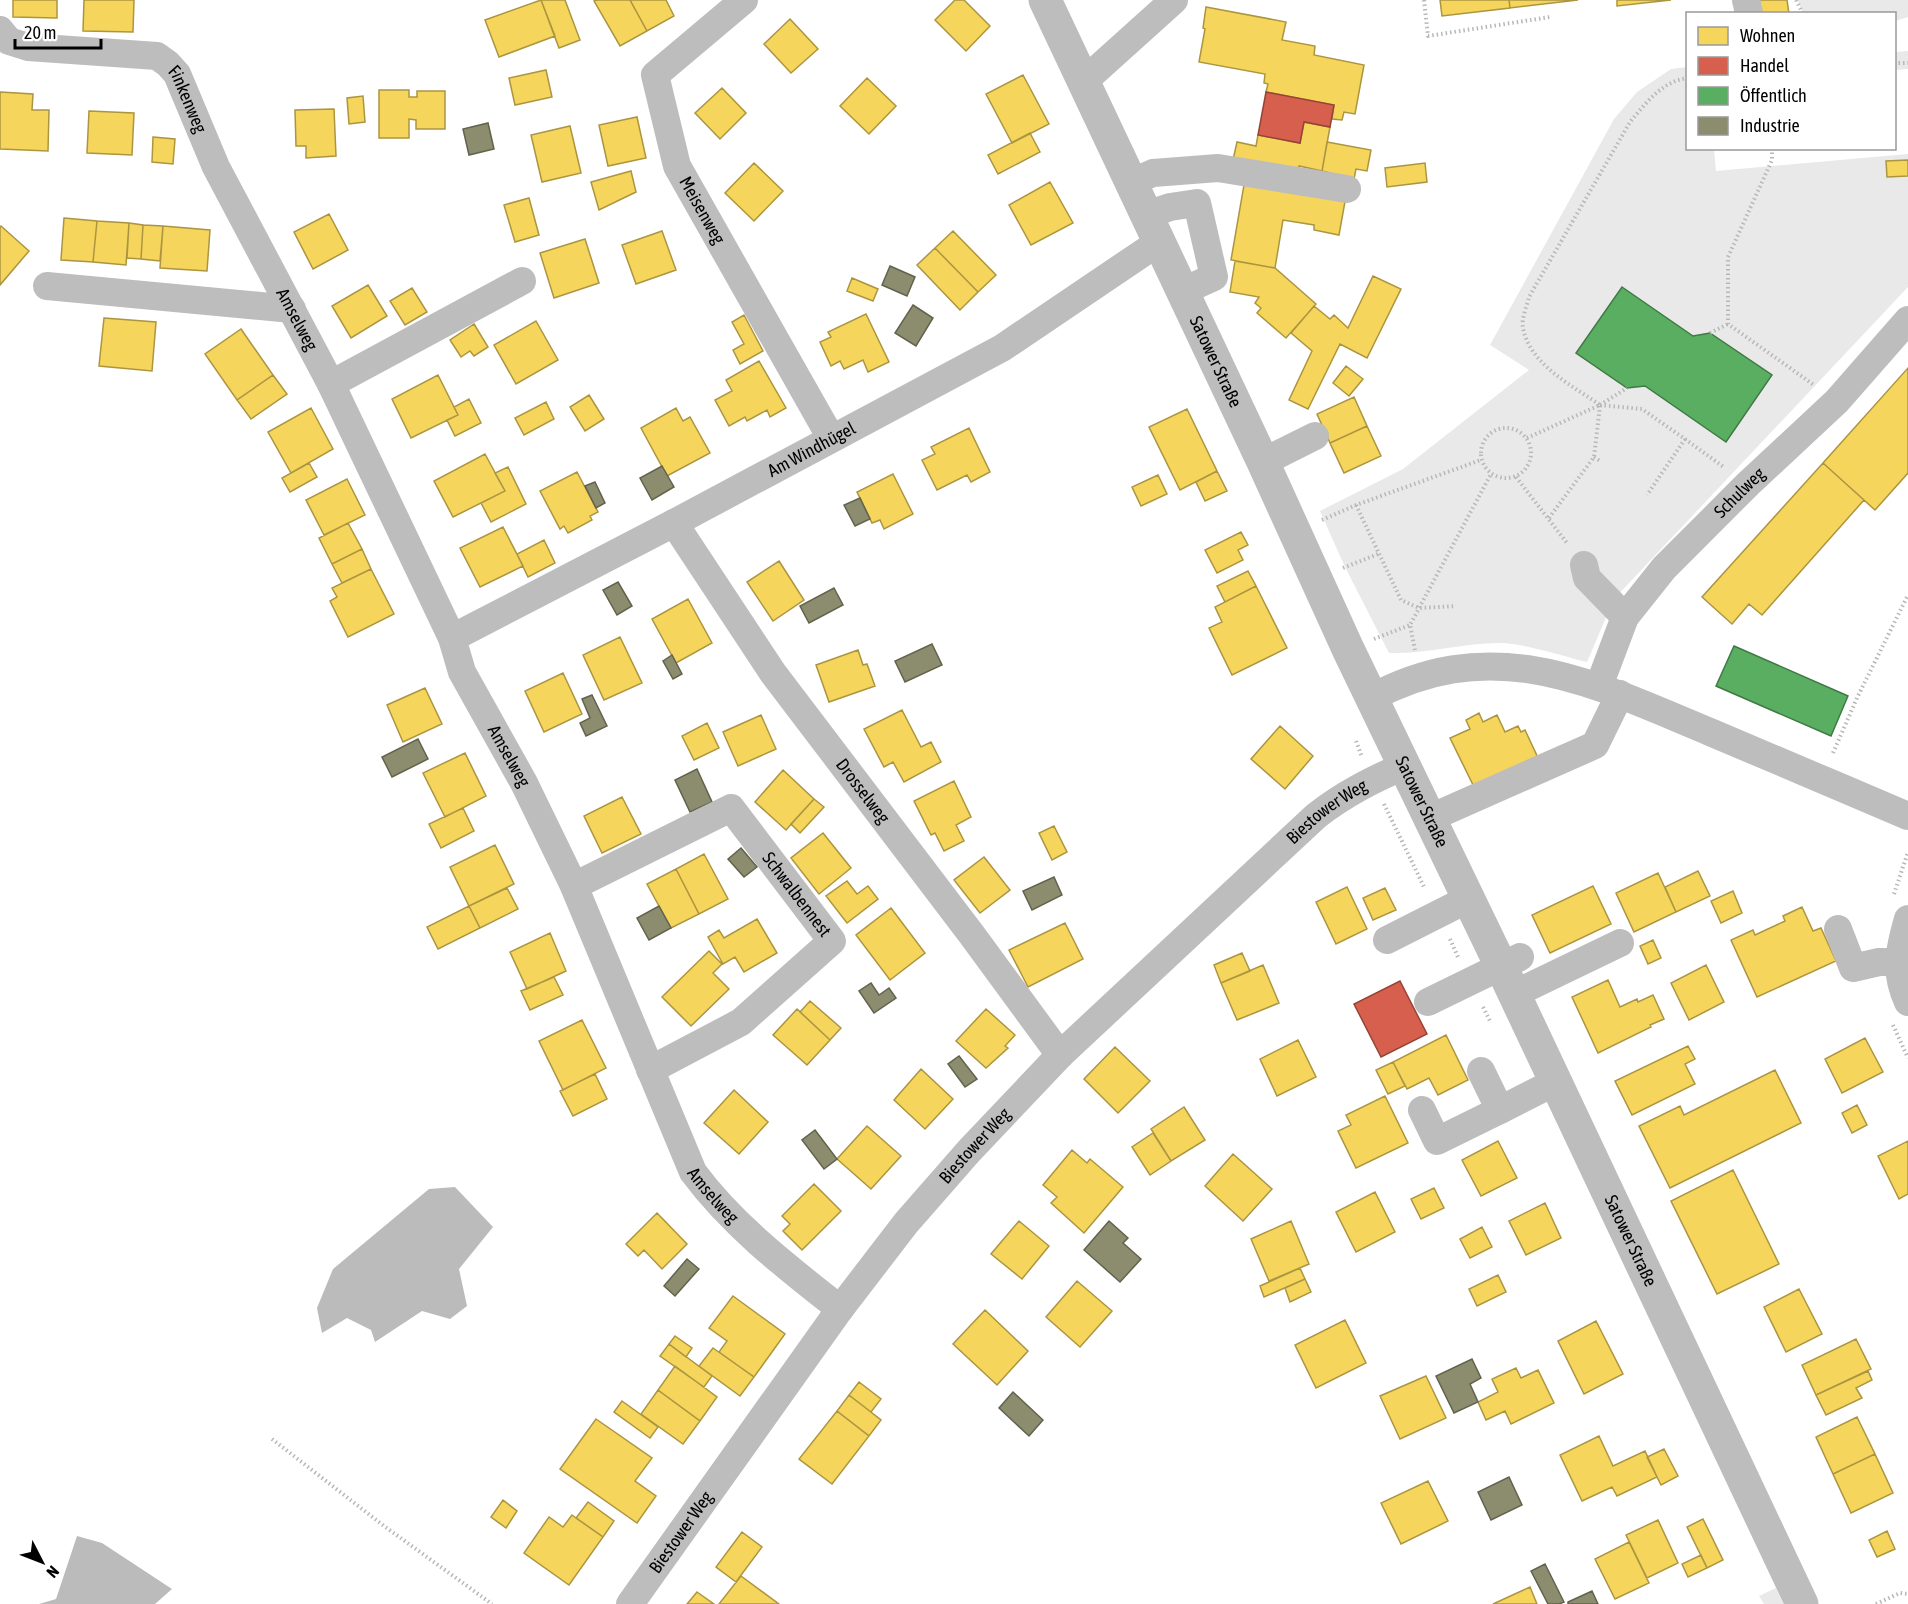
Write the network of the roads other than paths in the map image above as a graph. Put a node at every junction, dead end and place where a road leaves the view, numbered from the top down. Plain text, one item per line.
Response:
1 (744, 0) edge
2 (1044, 0) edge
3 (1174, 0) edge
4 (0, 30) edge
5 (1083, 82) junction
6 (216, 167) joint
7 (1132, 182) junction
8 (1347, 189) dead end
9 (1153, 229) junction
10 (522, 281) dead end
11 (46, 286) dead end
12 (1183, 291) junction
13 (292, 309) junction
14 (1908, 320) edge
15 (331, 384) junction
16 (1315, 436) dead end
17 (831, 438) junction
18 (1263, 462) junction
19 (674, 523) junction
20 (1580, 576) road end
21 (1626, 617) junction
22 (452, 638) junction
23 (1610, 690) junction
24 (1371, 698) junction
25 (1404, 766) junction
26 (1908, 816) edge
27 (1430, 818) junction
28 (574, 886) junction
29 (1468, 899) junction
30 (1908, 919) edge
31 (1838, 929) dead end
32 (1387, 940) dead end
33 (1620, 943) dead end
34 (1898, 962) junction
35 (1512, 972) junction
36 (1428, 1002) dead end
37 (1908, 1002) edge
38 (1060, 1055) junction
39 (650, 1070) junction
40 (1481, 1071) dead end
41 (1555, 1082) junction
42 (1422, 1110) dead end
43 (1500, 1110) junction
44 (840, 1310) junction
45 (630, 1604) edge
46 (1802, 1604) edge

1 - 17 street, Meisenweg
2 - 5 main road, Satower Straße
3 - 5 street
4 - 6 street, Finkenweg
5 - 7 main road, Satower Straße
6 - 13 street, Amselweg
7 - 8 street
7 - 9 main road, Satower Straße
9 - 12 main road, Satower Straße
9 - 12 street, Am Windhügel
9 - 17 street, Am Windhügel
10 - 15 street
11 - 13 street
12 - 18 main road, Satower Straße
13 - 15 street, Amselweg
14 - 21 street, Schulweg
15 - 22 street, Amselweg
16 - 18 street
17 - 19 street, Am Windhügel
18 - 24 main road, Satower Straße
19 - 22 street, Am Windhügel
19 - 38 street, Drosselweg
20 - 21 street
21 - 23 street, Schulweg
22 - 28 street, Amselweg
23 - 24 street
23 - 26 street
23 - 27 street, Schulweg
24 - 25 main road, Satower Straße
25 - 27 main road, Satower Straße
25 - 38 street, Biestower Weg
27 - 29 main road, Satower Straße
28 - 39 street, Amselweg
28 - 39 street, Schwalbennest
29 - 32 street
29 - 35 main road, Satower Straße
30 - 34 street
31 - 34 street
33 - 35 street
34 - 37 street
35 - 36 street
35 - 41 main road, Satower Straße
38 - 44 street, Biestower Weg
39 - 44 street, Amselweg
40 - 43 street
41 - 43 street
41 - 46 main road, Satower Straße
42 - 43 street
44 - 45 street, Biestower Weg

